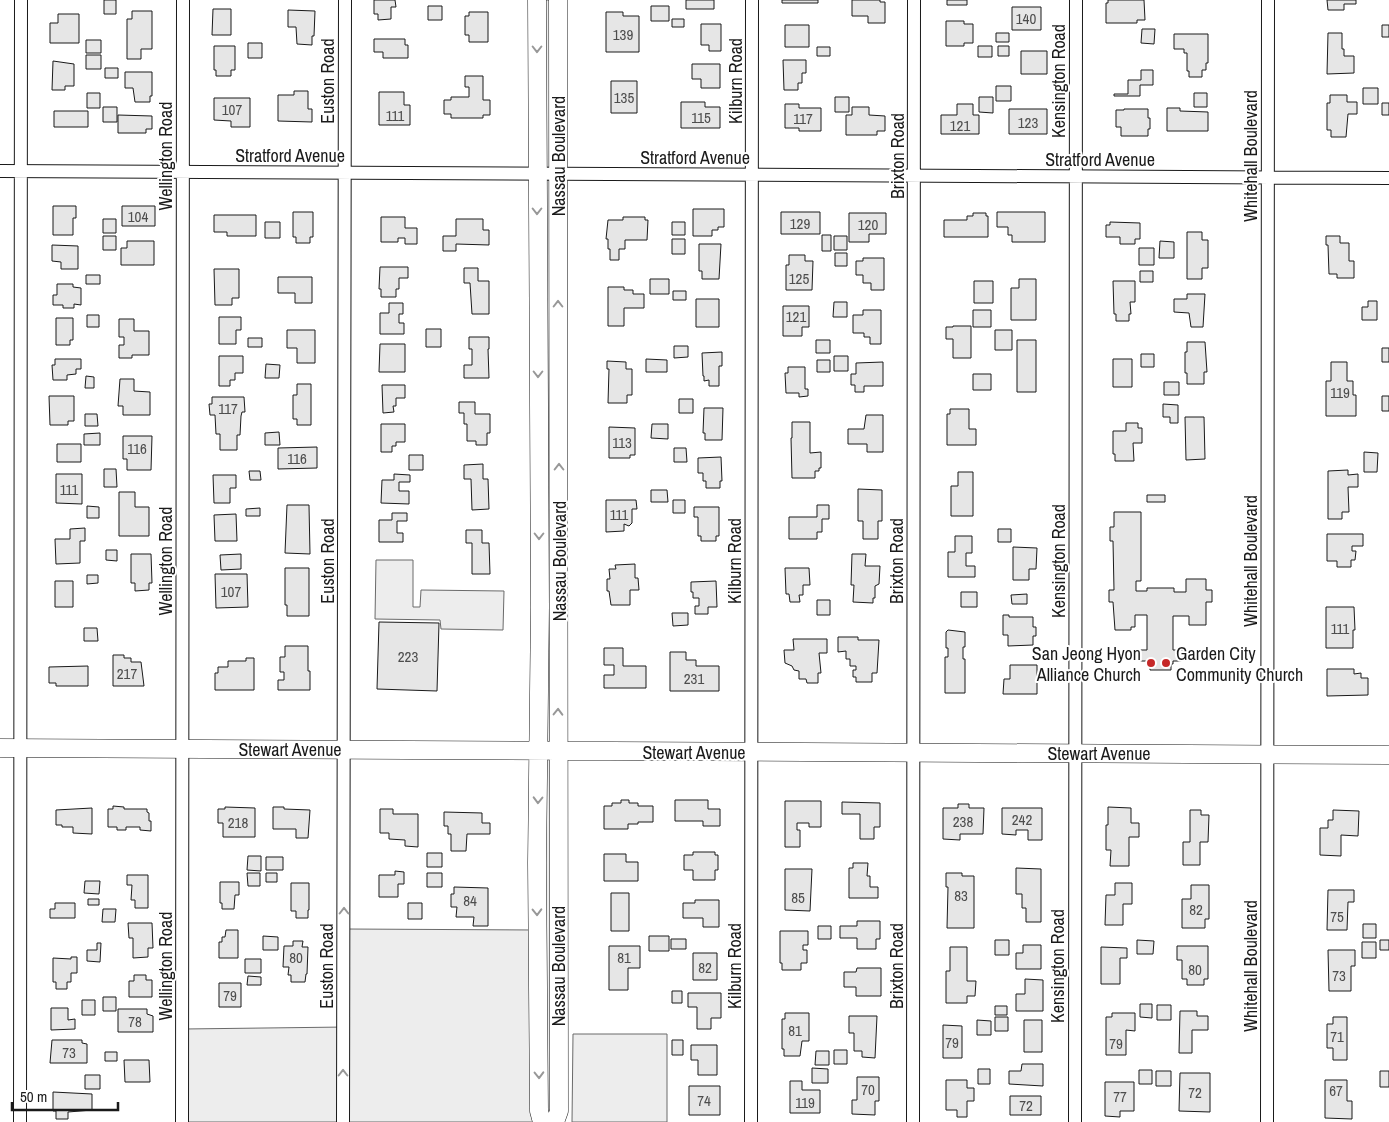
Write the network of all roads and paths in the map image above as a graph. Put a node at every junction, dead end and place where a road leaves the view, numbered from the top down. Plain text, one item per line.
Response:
1 (21, 0) edge
2 (183, 0) edge
3 (345, 0) edge
4 (537, 0) edge
5 (558, 0) edge
6 (752, 0) edge
7 (914, 0) edge
8 (1076, 0) edge
9 (1268, 0) edge
10 (0, 171) edge
11 (21, 171) junction
12 (183, 172) junction
13 (344, 173) junction
14 (537, 174) junction
15 (558, 174) junction
16 (752, 175) junction
17 (914, 176) junction
18 (1076, 177) junction
19 (1268, 178) junction
20 (1389, 178) edge
21 (0, 748) edge
22 (21, 748) junction
23 (182, 749) junction
24 (344, 750) junction
25 (539, 751) junction
26 (558, 751) junction
27 (752, 752) junction
28 (914, 752) junction
29 (1075, 753) junction
30 (1268, 754) junction
31 (1389, 754) edge
32 (20, 1122) edge
33 (182, 1122) edge
34 (343, 1122) edge
35 (542, 1122) edge
36 (555, 1122) edge
37 (751, 1122) edge
38 (914, 1122) edge
39 (1075, 1122) edge
40 (1267, 1122) edge

1 - 11 street
2 - 12 street, Wellington Road
3 - 13 street, Euston Road
4 -> 14 main road, Nassau Boulevard
5 - 15 main road, Nassau Boulevard
6 - 16 street, Kilburn Road
7 - 17 street, Brixton Road
8 - 18 street, Kensington Road
9 - 19 street, Whitehall Boulevard
10 - 11 street, Stratford Avenue
11 - 12 street, Stratford Avenue
11 - 22 street
12 - 13 street, Stratford Avenue
12 - 23 street, Wellington Road
13 - 14 street, Stratford Avenue
13 - 24 street, Euston Road
14 - 15 street, Stratford Avenue
14 -> 25 main road, Nassau Boulevard
15 - 16 street, Stratford Avenue
26 -> 15 main road, Nassau Boulevard
16 - 17 street, Stratford Avenue
16 - 27 street, Kilburn Road
17 - 18 street, Stratford Avenue
17 - 28 street, Brixton Road
18 - 19 street, Stratford Avenue
18 - 29 street, Kensington Road
19 - 20 street, Stratford Avenue
19 - 30 street, Whitehall Boulevard
21 - 22 main road, Stewart Avenue
22 - 23 main road, Stewart Avenue
22 - 32 street
23 - 24 main road, Stewart Avenue
23 - 33 street, Wellington Road
24 - 25 main road, Stewart Avenue
34 -> 24 street, Euston Road
25 - 26 main road, Stewart Avenue
25 -> 35 main road, Nassau Boulevard
26 - 27 main road, Stewart Avenue
26 - 36 main road, Nassau Boulevard
27 - 28 main road, Stewart Avenue
27 - 37 street, Kilburn Road
28 - 29 main road, Stewart Avenue
28 - 38 street, Brixton Road
29 - 30 main road, Stewart Avenue
29 - 39 street, Kensington Road
30 - 31 main road, Stewart Avenue
30 - 40 street, Whitehall Boulevard

